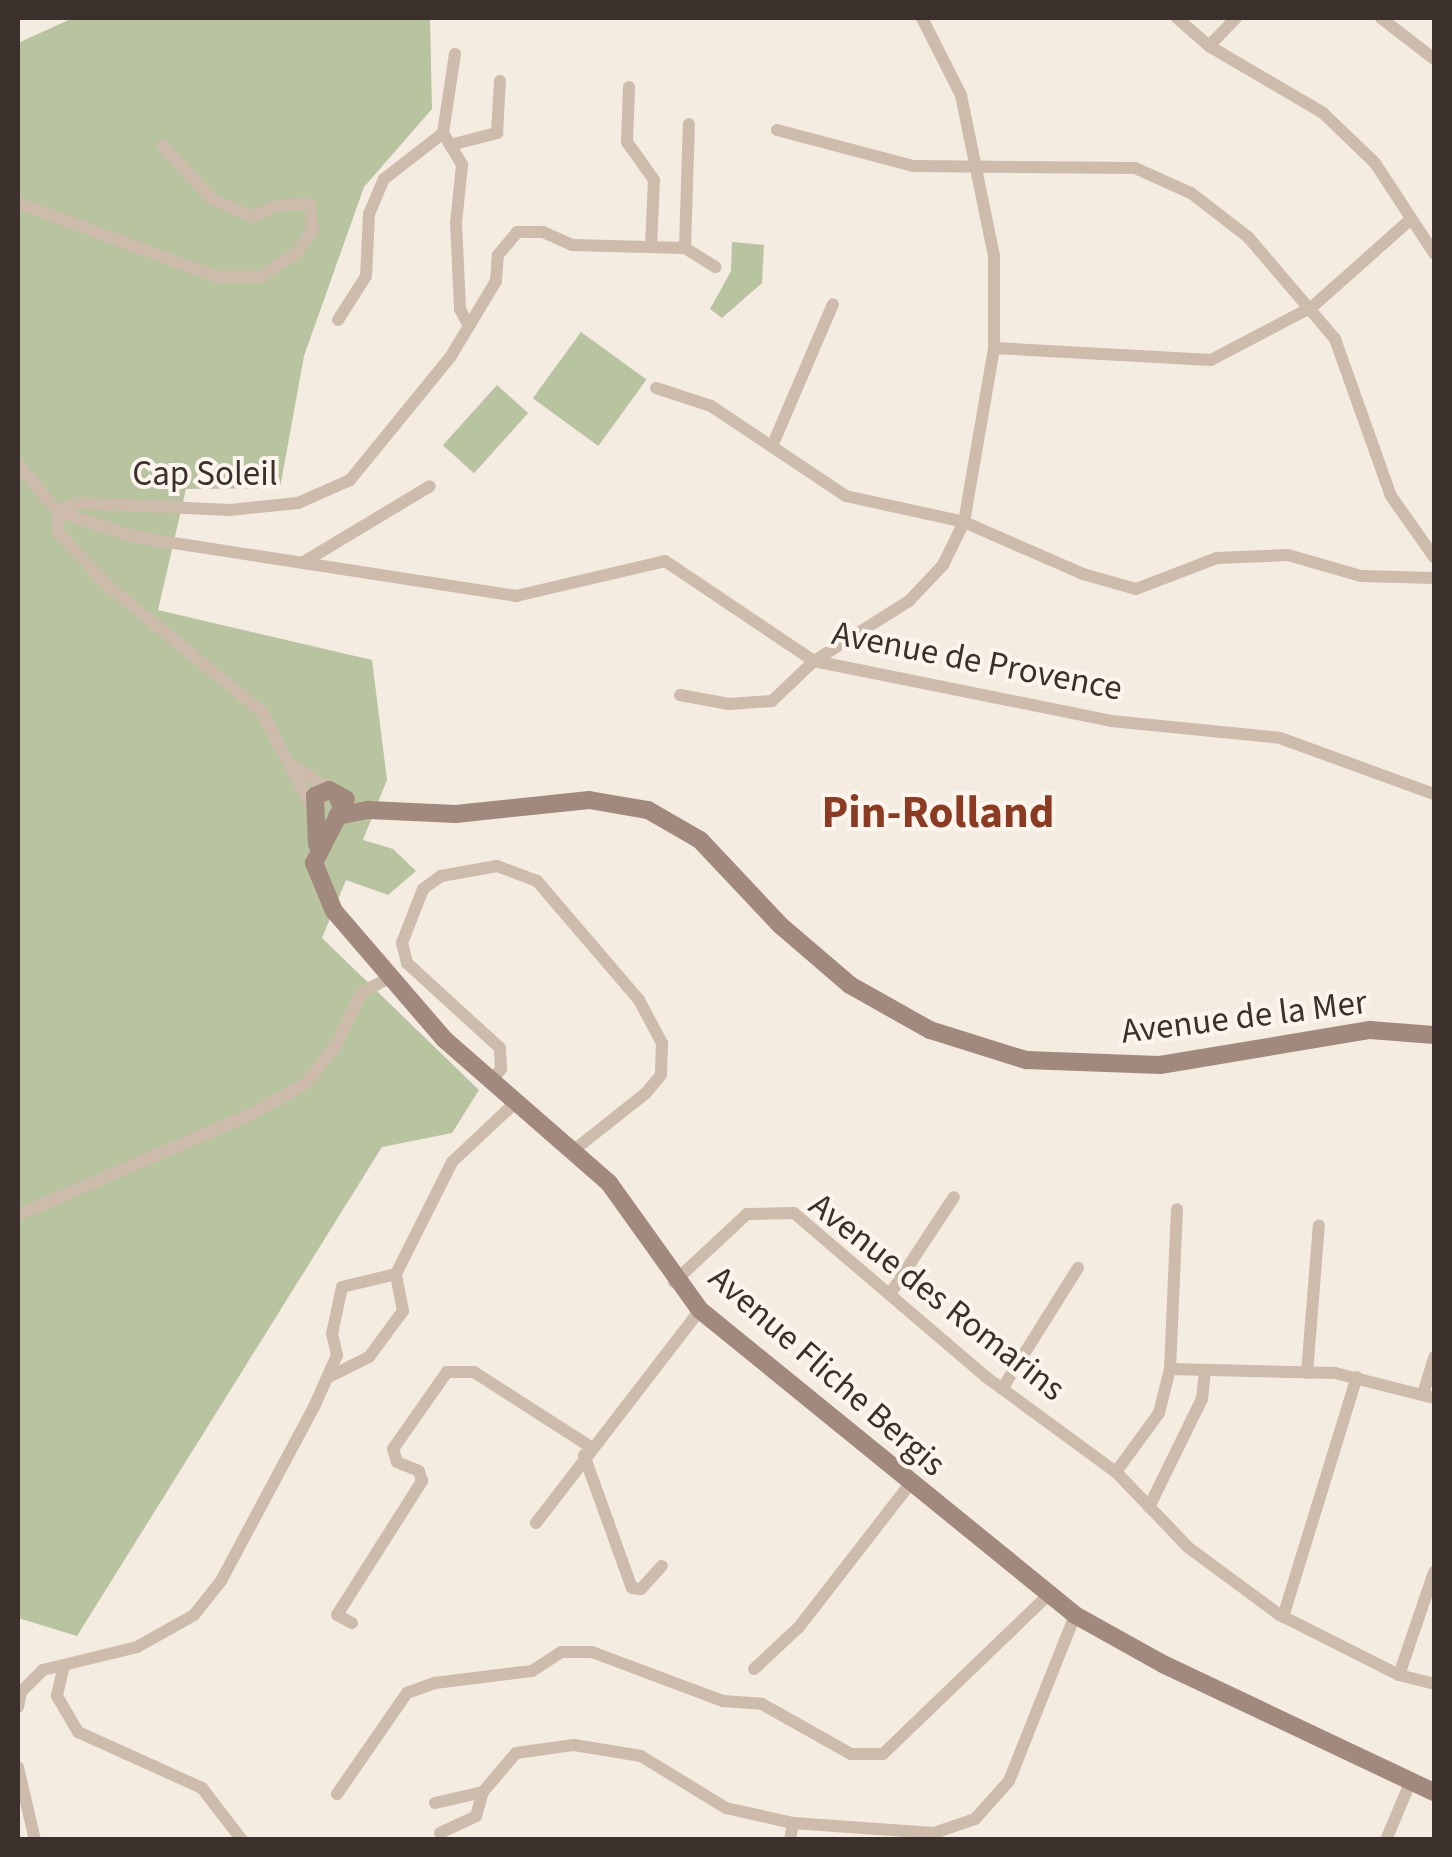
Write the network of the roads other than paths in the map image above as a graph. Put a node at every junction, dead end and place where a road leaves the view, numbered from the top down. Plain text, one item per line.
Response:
1 (922, 18) edge
2 (1177, 18) edge
3 (1236, 18) edge
4 (1382, 18) edge
5 (1209, 46) junction
6 (456, 54) dead end
7 (1434, 59) edge
8 (500, 81) dead end
9 (629, 87) dead end
10 (689, 124) dead end
11 (777, 130) dead end
12 (447, 139) junction
13 (162, 146) dead end
14 (982, 168) junction
15 (18, 203) edge
16 (1412, 219) junction
17 (651, 245) junction
18 (685, 248) junction
19 (1434, 253) edge
20 (714, 268) dead end
21 (832, 304) dead end
22 (1312, 307) junction
23 (338, 320) dead end
24 (467, 322) junction
25 (994, 348) junction
26 (656, 388) dead end
27 (773, 444) junction
28 (18, 464) edge
29 (430, 486) dead end
30 (58, 512) junction
31 (964, 522) junction
32 (1434, 557) edge
33 (302, 563) junction
34 (1434, 578) edge
35 (814, 661) junction
36 (680, 695) dead end
37 (294, 766) junction
38 (333, 793) junction
39 (1434, 794) edge
40 (369, 810) junction
41 (325, 815) junction
42 (389, 978) junction
43 (1434, 1034) edge
44 (492, 1080) junction
45 (517, 1101) junction
46 (574, 1150) junction
47 (954, 1197) dead end
48 (1177, 1209) dead end
49 (18, 1215) edge
50 (1319, 1225) dead end
51 (1078, 1268) dead end
52 (396, 1274) junction
53 (674, 1282) junction
54 (890, 1294) junction
55 (700, 1310) junction
56 (1434, 1357) edge
57 (1170, 1369) junction
58 (1205, 1370) junction
59 (1306, 1372) junction
60 (1358, 1377) junction
61 (327, 1378) junction
62 (1002, 1389) junction
63 (1429, 1396) edge
64 (588, 1451) junction
65 (1116, 1472) junction
66 (909, 1485) junction
67 (1150, 1506) junction
68 (536, 1523) dead end
69 (662, 1566) dead end
70 (1434, 1572) edge
71 (1047, 1596) junction
72 (1075, 1615) junction
73 (1283, 1617) junction
74 (352, 1624) dead end
75 (64, 1665) junction
76 (754, 1669) dead end
77 (1399, 1675) junction
78 (1434, 1684) edge
79 (18, 1707) edge
80 (18, 1766) edge
81 (1410, 1783) junction
82 (483, 1792) junction
83 (1434, 1792) edge
84 (337, 1794) dead end
85 (436, 1803) dead end
86 (793, 1823) junction
87 (440, 1833) dead end
88 (934, 1836) edge
89 (35, 1840) edge
90 (242, 1840) edge
91 (790, 1840) edge
92 (1386, 1840) edge

1 - 14 street
2 - 5 street
3 - 5 street
4 - 7 street
5 - 16 street
6 - 12 street
8 - 12 street
9 - 17 street
10 - 18 street
11 - 14 street
12 - 23 street
12 - 24 street
13 - 15 street
14 - 22 street
14 - 25 street
16 - 19 street
16 - 22 street
17 - 18 street
17 - 24 street
18 - 20 street
21 - 27 street
22 - 25 street
22 - 32 street
24 - 30 street, Cap Soleil
25 - 31 street
26 - 27 street
27 - 31 street
28 - 30 street
29 - 33 street
30 - 33 street, Avenue de Provence
30 - 37 street
31 - 34 street
31 - 35 street
33 - 35 street, Avenue de Provence
35 - 36 street
35 - 39 street, Avenue de Provence
37 - 38 street
37 - 41 street
38 - 40 street, Avenue de la Mer
38 - 41 street
38 - 41 street
40 - 41 street, Avenue de la Mer
40 - 43 street, Avenue de la Mer
41 - 42 street, Avenue Fliche Bergis
42 - 44 street, Avenue Fliche Bergis
42 - 49 street
44 - 45 street, Avenue Fliche Bergis
44 - 46 street
45 - 46 street, Avenue Fliche Bergis
45 - 52 street
46 - 53 street, Avenue Fliche Bergis
47 - 54 street
48 - 57 street
50 - 59 street
51 - 62 street
52 - 61 street
52 - 61 street
53 - 54 street, Avenue des Romarins
53 - 55 street, Avenue Fliche Bergis
54 - 62 street, Avenue des Romarins
55 - 64 street
55 - 66 street, Avenue Fliche Bergis
56 - 63 street
57 - 58 street
57 - 65 street
58 - 59 street
58 - 67 street
59 - 60 street
60 - 63 street
60 - 73 street
61 - 75 street
62 - 65 street, Avenue des Romarins
64 - 68 street
64 - 69 street
64 - 74 street
65 - 67 street, Avenue des Romarins
66 - 71 street, Avenue Fliche Bergis
66 - 76 street
67 - 73 street, Avenue des Romarins
70 - 77 street
71 - 72 street, Avenue Fliche Bergis
71 - 84 street
72 - 81 street, Avenue Fliche Bergis
72 - 88 street
73 - 77 street, Avenue des Romarins
75 - 79 street
75 - 90 street
77 - 78 street, Avenue des Romarins
80 - 89 street
81 - 83 street, Avenue Fliche Bergis
81 - 92 street
82 - 85 street
82 - 86 street
82 - 87 street
86 - 88 street
86 - 91 street

